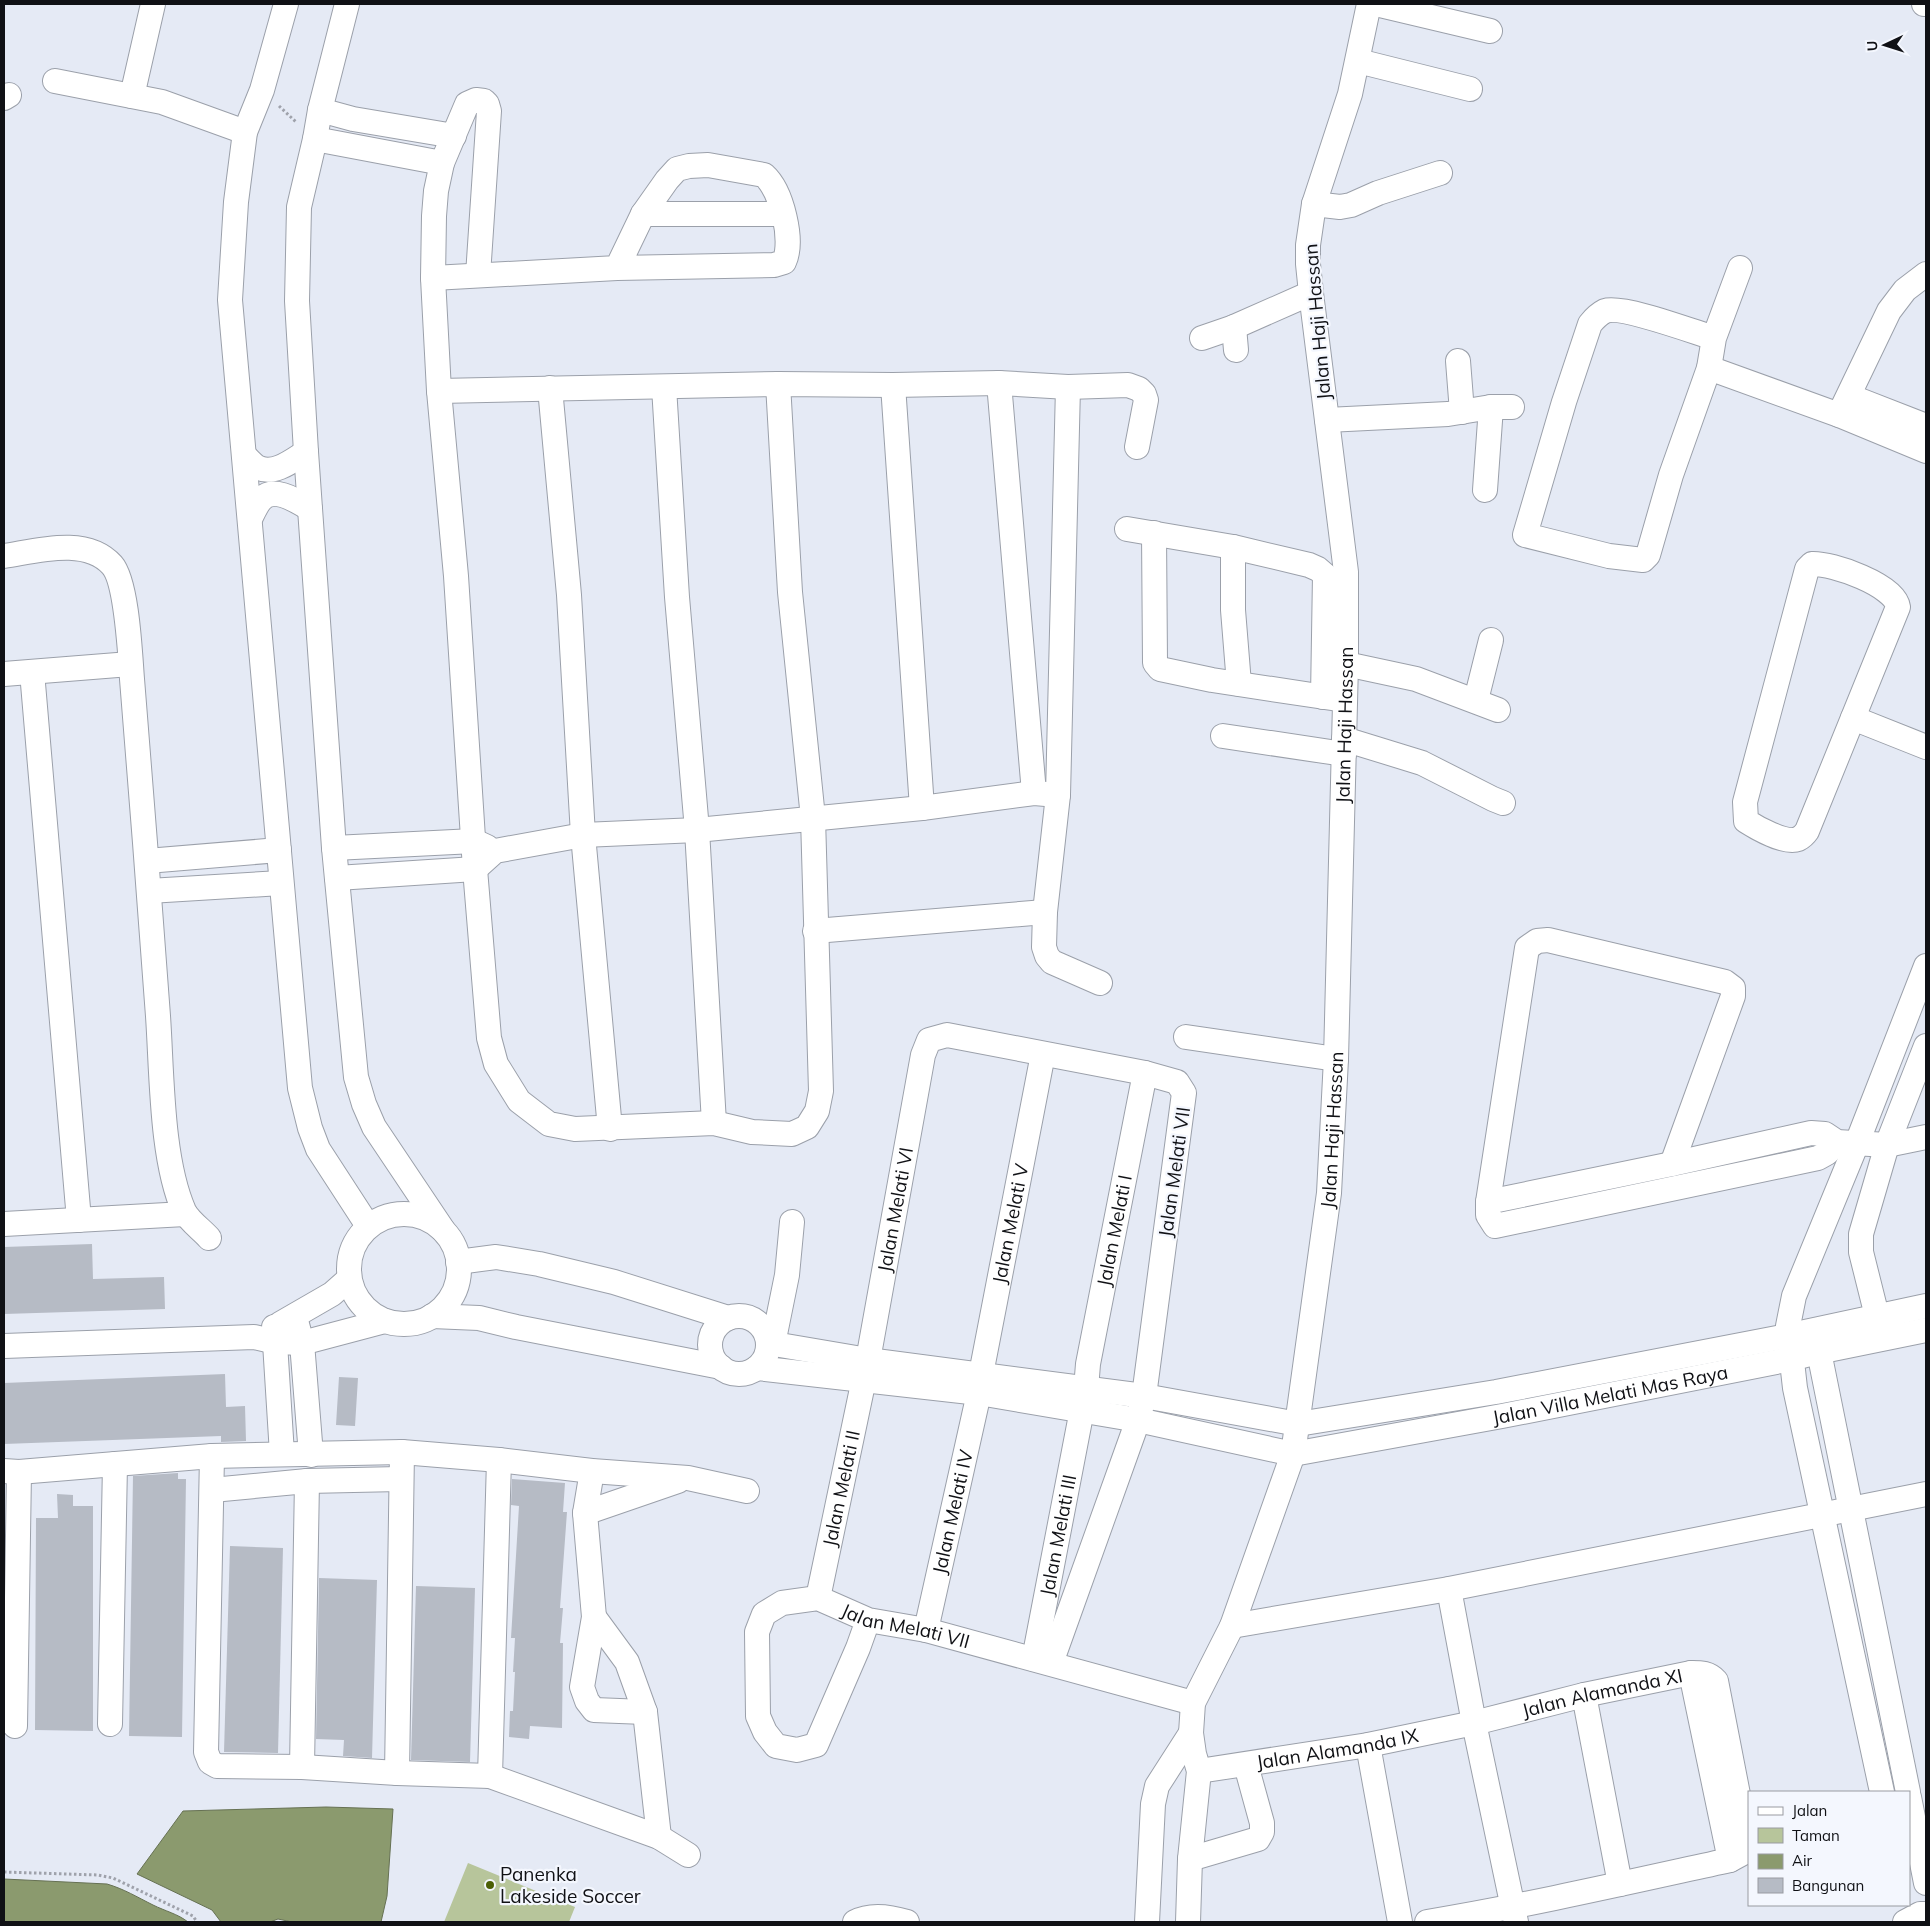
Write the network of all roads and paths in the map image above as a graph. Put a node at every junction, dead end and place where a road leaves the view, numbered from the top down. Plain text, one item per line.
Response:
1 (153, 4) edge
2 (286, 4) edge
3 (347, 4) edge
4 (1369, 4) edge
5 (1376, 4) edge
6 (1490, 31) dead end
7 (1358, 61) junction
8 (55, 81) dead end
9 (1470, 89) dead end
10 (262, 90) junction
11 (132, 96) junction
12 (320, 110) junction
13 (245, 132) junction
14 (454, 136) junction
15 (315, 139) junction
16 (442, 163) junction
17 (1440, 173) dead end
18 (1314, 204) junction
19 (644, 214) junction
20 (783, 214) junction
21 (617, 268) junction
22 (1740, 268) dead end
23 (1926, 274) edge
24 (478, 275) junction
25 (433, 278) junction
26 (1311, 293) junction
27 (1234, 327) junction
28 (1202, 338) dead end
29 (1714, 338) junction
30 (1236, 350) dead end
31 (1458, 360) dead end
32 (1709, 368) junction
33 (999, 383) junction
34 (778, 384) junction
35 (893, 385) junction
36 (664, 387) junction
37 (1068, 387) junction
38 (550, 388) junction
39 (439, 390) junction
40 (1844, 405) junction
41 (1462, 412) junction
42 (1327, 420) junction
43 (1926, 426) edge
44 (1137, 447) dead end
45 (1926, 451) edge
46 (306, 452) junction
47 (244, 455) junction
48 (1485, 490) dead end
49 (310, 509) junction
50 (250, 519) junction
51 (1126, 529) dead end
52 (1154, 533) junction
53 (1233, 547) junction
54 (4, 556) edge
55 (1491, 640) dead end
56 (130, 664) junction
57 (1346, 664) junction
58 (32, 672) junction
59 (4, 674) edge
60 (1239, 684) junction
61 (1334, 698) junction
62 (1476, 700) junction
63 (1498, 710) dead end
64 (1853, 718) junction
65 (1223, 736) dead end
66 (1344, 746) junction
67 (1926, 747) edge
68 (1034, 793) junction
69 (1058, 795) junction
70 (1504, 802) dead end
71 (922, 808) junction
72 (813, 818) junction
73 (697, 830) junction
74 (583, 835) junction
75 (474, 840) junction
76 (334, 848) junction
77 (279, 850) junction
78 (496, 851) junction
79 (147, 861) junction
80 (475, 870) junction
81 (337, 878) junction
82 (281, 883) junction
83 (149, 891) junction
84 (1044, 912) junction
85 (815, 930) junction
86 (1926, 966) edge
87 (1100, 983) dead end
88 (1186, 1037) dead end
89 (929, 1040) joint
90 (1926, 1046) edge
91 (1043, 1054) junction
92 (1336, 1059) junction
93 (1889, 1059) junction
94 (1145, 1073) junction
95 (1920, 1077) edge
96 (714, 1123) junction
97 (610, 1129) junction
98 (1926, 1137) edge
99 (1847, 1142) junction
100 (1887, 1145) junction
101 (1672, 1164) junction
102 (1488, 1202) junction
103 (185, 1214) junction
104 (79, 1220) junction
105 (792, 1222) dead end
106 (4, 1224) edge
107 (368, 1226) junction
108 (443, 1230) junction
109 (209, 1238) dead end
110 (458, 1262) junction
111 (349, 1279) junction
112 (1926, 1306) edge
113 (432, 1316) junction
114 (1878, 1316) junction
115 (728, 1318) junction
116 (385, 1321) junction
117 (1926, 1330) edge
118 (275, 1331) junction
119 (1788, 1336) junction
120 (1883, 1339) junction
121 (1816, 1341) junction
122 (302, 1343) junction
123 (770, 1343) junction
124 (4, 1346) edge
125 (1791, 1359) junction
126 (721, 1367) junction
127 (757, 1368) junction
128 (866, 1370) junction
129 (980, 1383) junction
130 (1496, 1392) junction
131 (1144, 1396) junction
132 (1084, 1400) junction
133 (1502, 1416) junction
134 (1138, 1420) junction
135 (1298, 1424) junction
136 (402, 1452) junction
137 (282, 1454) junction
138 (1293, 1454) junction
139 (311, 1455) junction
140 (212, 1456) junction
141 (499, 1460) junction
142 (115, 1464) junction
143 (11, 1471) edge
144 (592, 1472) junction
145 (688, 1478) junction
146 (400, 1479) junction
147 (307, 1482) junction
148 (212, 1490) junction
149 (747, 1491) dead end
150 (1926, 1494) edge
151 (1851, 1510) junction
152 (584, 1513) junction
153 (1823, 1515) junction
154 (1449, 1589) junction
155 (818, 1598) junction
156 (594, 1617) junction
157 (868, 1620) junction
158 (1232, 1626) junction
159 (926, 1630) junction
160 (1043, 1661) junction
161 (1584, 1695) junction
162 (1193, 1703) junction
163 (645, 1712) junction
164 (1474, 1723) junction
165 (110, 1724) dead end
166 (15, 1726) dead end
167 (1190, 1732) junction
168 (1368, 1745) junction
169 (1246, 1765) junction
170 (302, 1767) junction
171 (1199, 1771) junction
172 (397, 1773) junction
173 (490, 1776) junction
174 (1882, 1791) edge
175 (1908, 1791) edge
176 (1910, 1802) edge
177 (659, 1837) junction
178 (688, 1856) dead end
179 (1190, 1859) junction
180 (4, 1872) edge
181 (1926, 1883) edge
182 (1620, 1884) junction
183 (1514, 1915) edge
184 (197, 1922) edge
185 (855, 1922) edge
186 (907, 1922) edge
187 (1148, 1922) edge
188 (1188, 1922) edge
189 (1400, 1922) edge
190 (1427, 1922) edge

1 - 11 street
2 - 10 street
3 - 12 street
4 - 7 street, Jalan Haji Hassan
5 - 6 street
7 - 9 street
7 - 18 street, Jalan Haji Hassan
8 - 11 street
10 - 13 street
10 - 15 path
11 - 13 street
12 - 14 street
12 - 15 street
13 - 47 street
14 - 16 street
14 - 24 street
15 - 16 street
15 - 46 street
16 - 25 street
17 - 18 street
18 - 26 street, Jalan Haji Hassan
19 - 20 street
19 - 20 street
19 - 21 street
20 - 21 street
21 - 24 street
22 - 29 street
23 - 40 street
24 - 25 street
25 - 39 street
26 - 27 street
26 - 42 street, Jalan Haji Hassan
27 - 28 street
27 - 30 street
29 - 32 street
29 - 32 street
31 - 41 street
32 - 40 street
33 - 35 street
33 - 37 street
33 - 68 street
34 - 35 street
34 - 36 street
34 - 72 street
35 - 71 street
36 - 38 street
36 - 73 street
37 - 44 street
37 - 69 street
38 - 39 street
38 - 74 street
39 - 75 street
40 - 43 street
40 - 45 street
41 - 42 street
41 - 48 street
42 - 57 street, Jalan Haji Hassan
46 - 47 street
46 - 49 street
47 - 50 street
49 - 50 street
49 - 76 street
50 - 77 street
51 - 52 street
52 - 53 street
52 - 60 street
53 - 60 street
53 - 61 street
54 - 56 street
55 - 62 street
56 - 58 street
56 - 79 street
57 - 61 street, Jalan Haji Hassan
57 - 62 street
58 - 59 street
58 - 104 street
60 - 61 street
61 - 66 street, Jalan Haji Hassan
62 - 63 street
64 - 64 street
64 - 67 street
65 - 66 street
66 - 70 street
66 - 92 street, Jalan Haji Hassan
68 - 69 street
68 - 71 street
69 - 84 street
71 - 72 street
72 - 73 street
72 - 85 street
73 - 74 street
73 - 96 street
74 - 78 street
74 - 97 street
75 - 76 street
75 - 78 street
75 - 80 street
76 - 81 street
77 - 79 street
77 - 82 street
78 - 80 street
79 - 83 street
80 - 81 street
80 - 97 street
81 - 108 street
82 - 83 street
82 - 107 street
83 - 103 street
84 - 85 street
84 - 87 street
85 - 96 street
86 - 93 street
88 - 92 street
89 - 91 street, Jalan Melati VII
89 - 128 street, Jalan Melati VI
90 - 95 street
91 - 94 street, Jalan Melati VII
91 - 129 street, Jalan Melati V
92 - 135 street, Jalan Haji Hassan
93 - 95 street
93 - 99 street
94 - 131 street, Jalan Melati VII
94 - 132 street, Jalan Melati I
95 - 100 street
96 - 97 street
98 - 100 street
99 - 100 street
99 - 101 street
99 - 102 street
99 - 119 street
100 - 114 street
101 - 102 street
101 - 102 street
103 - 104 street
103 - 109 street
104 - 106 street
105 - 123 street
107 - 108 street
107 - 111 street
108 - 110 street
110 - 113 street
110 - 115 street
111 - 116 street
111 - 118 street
112 - 114 street, Jalan Villa Melati Mas Raya
113 - 116 street
113 - 126 street
114 - 120 street
114 - 121 street, Jalan Villa Melati Mas Raya
115 - 123 street
115 - 126 street
116 - 122 street
117 - 120 street, Jalan Villa Melati Mas Raya
118 - 122 street
118 - 124 street
118 - 137 street
119 - 121 street, Jalan Villa Melati Mas Raya
119 - 125 street
119 - 130 street, Jalan Villa Melati Mas Raya
120 - 121 street, Jalan Villa Melati Mas Raya
121 - 125 street, Jalan Villa Melati Mas Raya
121 - 151 street
122 - 139 street
123 - 127 street
123 - 128 street
125 - 133 street, Jalan Villa Melati Mas Raya
125 - 153 street
126 - 127 street
127 - 128 street
128 - 129 street
128 - 155 street, Jalan Melati II
129 - 132 street
129 - 159 street, Jalan Melati IV
130 - 133 street
130 - 135 street, Jalan Villa Melati Mas Raya
131 - 132 street, Jalan Villa Melati Mas Raya
131 - 134 street, Jalan Melati VII
131 - 135 street, Jalan Villa Melati Mas Raya
132 - 134 street
132 - 160 street, Jalan Melati III
133 - 138 street, Jalan Villa Melati Mas Raya
134 - 138 street
134 - 160 street
135 - 138 street, Jalan Haji Hassan
136 - 139 street
136 - 141 street
136 - 146 street
137 - 139 street
137 - 140 street
138 - 158 street, Jalan Haji Hassan
140 - 142 street
140 - 148 street
141 - 144 street
141 - 173 street
142 - 143 street
142 - 165 street
143 - 166 street
144 - 145 street
144 - 152 street
145 - 149 street
145 - 152 street
146 - 147 street
146 - 172 street
147 - 148 street
147 - 170 street
148 - 170 street
150 - 151 street
151 - 153 street
151 - 175 street
152 - 156 street
153 - 154 street
153 - 174 street
154 - 158 street
154 - 164 street
155 - 157 street, Jalan Melati VII
155 - 157 street, Jalan Melati VII
156 - 163 street
156 - 163 street
157 - 159 street, Jalan Melati VII
158 - 162 street, Jalan Haji Hassan
159 - 160 street, Jalan Melati VII
160 - 162 street, Jalan Melati VII
161 - 164 street, Jalan Alamanda XI
161 - 182 street
161 - 182 street, Jalan Alamanda XI
162 - 167 street
163 - 177 street
164 - 168 street, Jalan Alamanda IX
164 - 183 street
167 - 171 street
167 - 187 street
168 - 169 street, Jalan Alamanda IX
168 - 189 street
169 - 171 street, Jalan Alamanda IX
169 - 179 street
170 - 172 street
171 - 179 street
172 - 173 street
173 - 177 street
176 - 181 street
177 - 178 street
179 - 188 street
180 - 184 path
182 - 183 street
183 - 190 street
185 - 186 street

